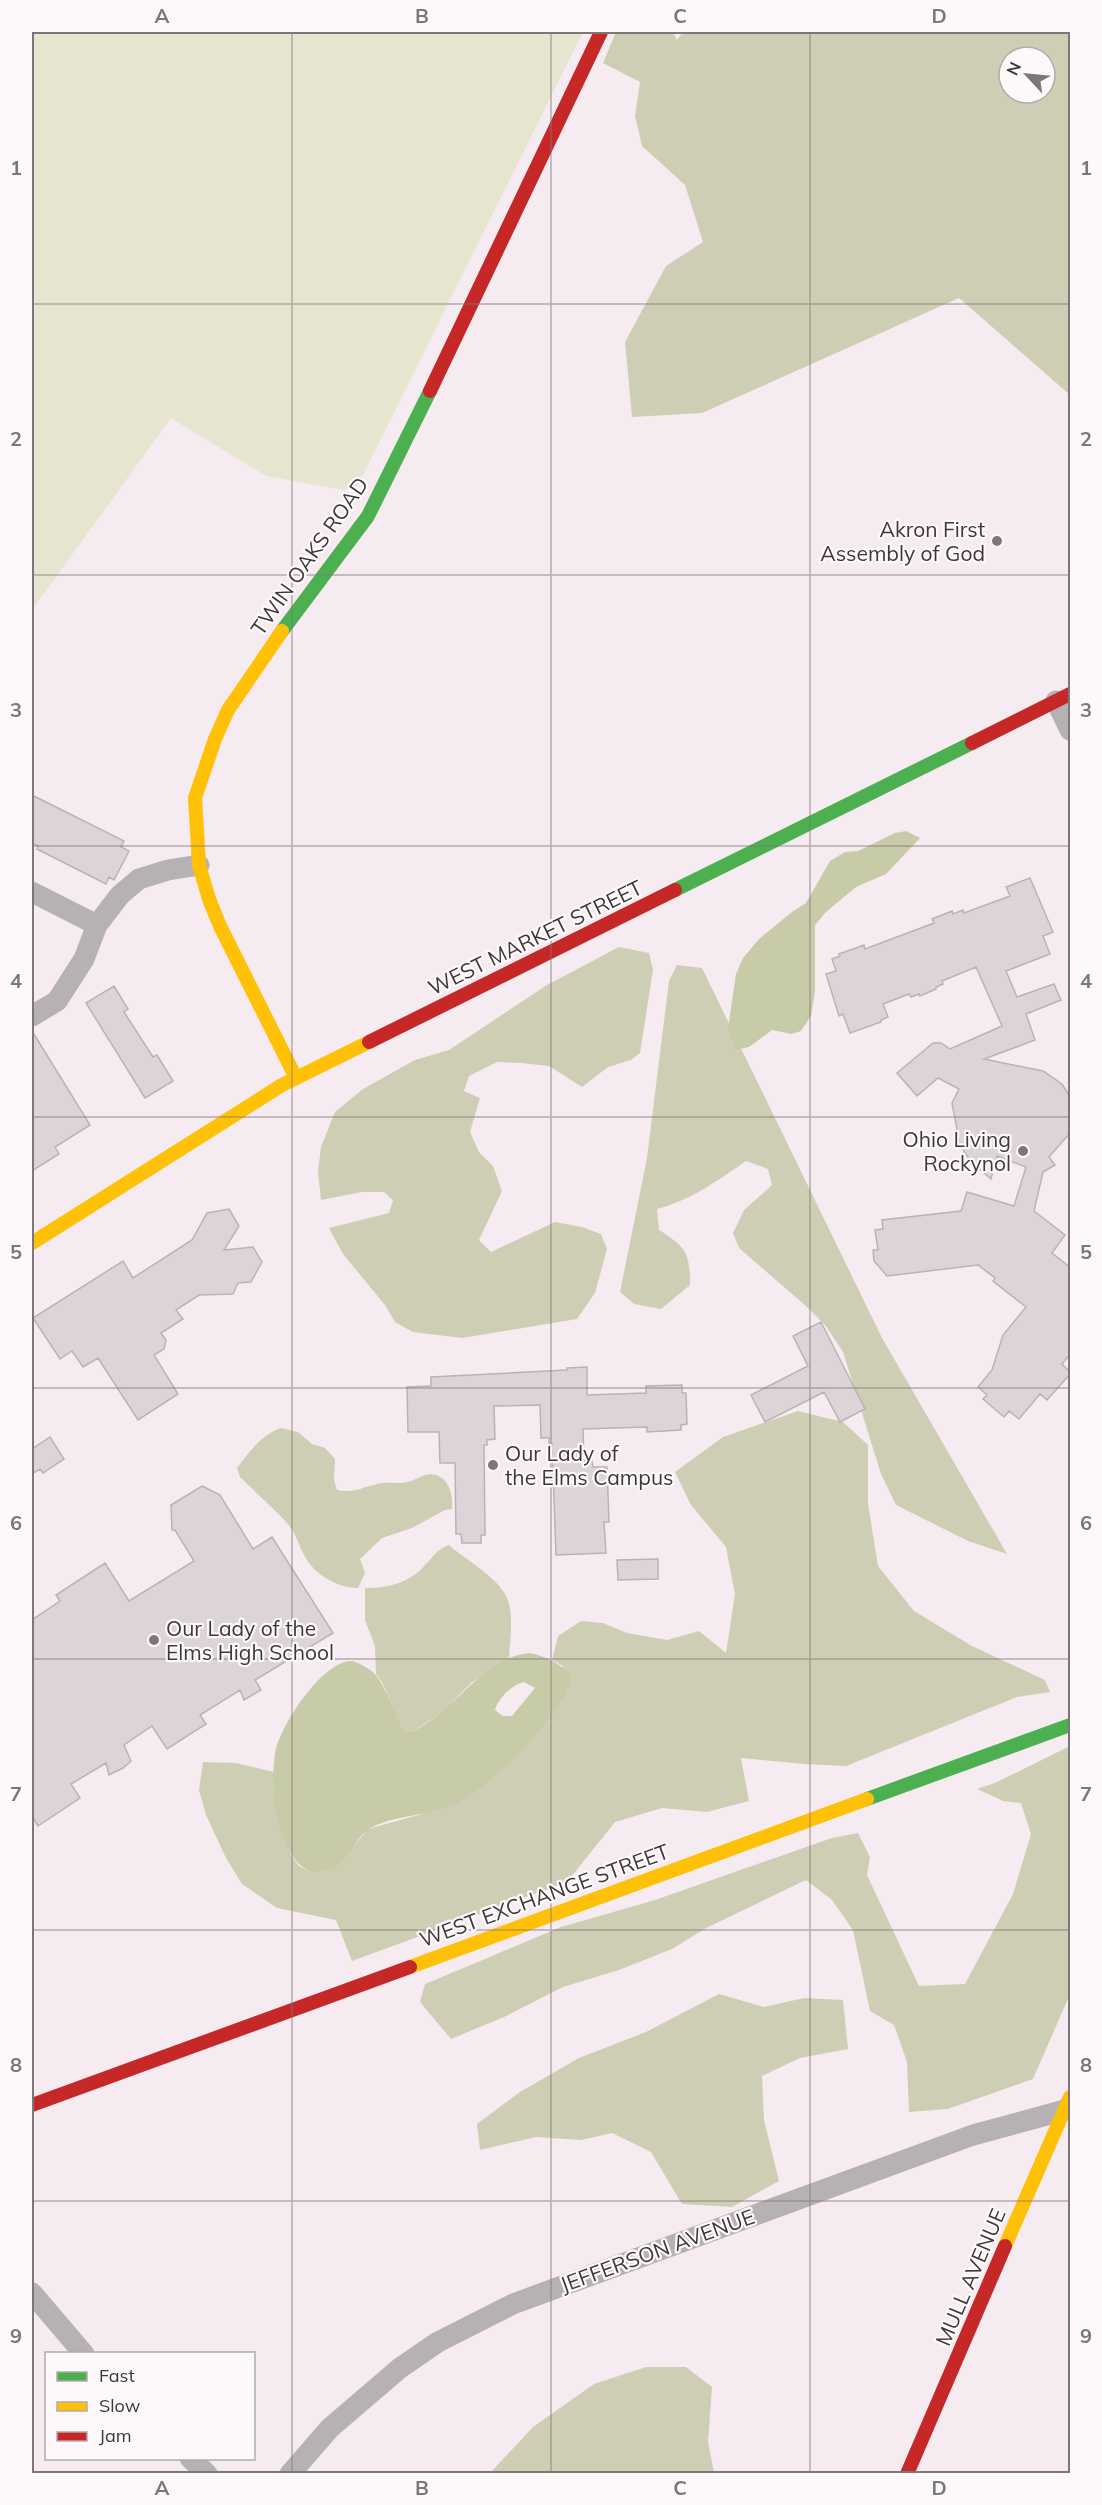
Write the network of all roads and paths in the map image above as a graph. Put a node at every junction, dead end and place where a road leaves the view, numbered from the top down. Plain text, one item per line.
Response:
1 (601, 32) edge
2 (1063, 697) edge
3 (1071, 730) edge
4 (199, 865) junction
5 (32, 892) edge
6 (97, 925) junction
7 (32, 1016) edge
8 (296, 1078) junction
9 (32, 1243) edge
10 (1071, 1725) edge
11 (32, 2105) edge
12 (1069, 2106) edge
13 (32, 2293) edge
14 (82, 2352) edge
15 (192, 2460) edge
16 (207, 2474) edge
17 (290, 2474) edge
18 (907, 2474) edge

1 - 4 main road, TWIN OAKS ROAD
2 - 3 street
2 - 8 main road, WEST MARKET STREET
4 - 6 street
4 - 8 main road, TWIN OAKS ROAD
5 - 6 street
6 - 7 street
8 - 9 main road, WEST MARKET STREET
10 - 11 main road, WEST EXCHANGE STREET
12 - 17 street, JEFFERSON AVENUE
12 - 18 main road, MULL AVENUE
13 - 14 street
15 - 16 street

